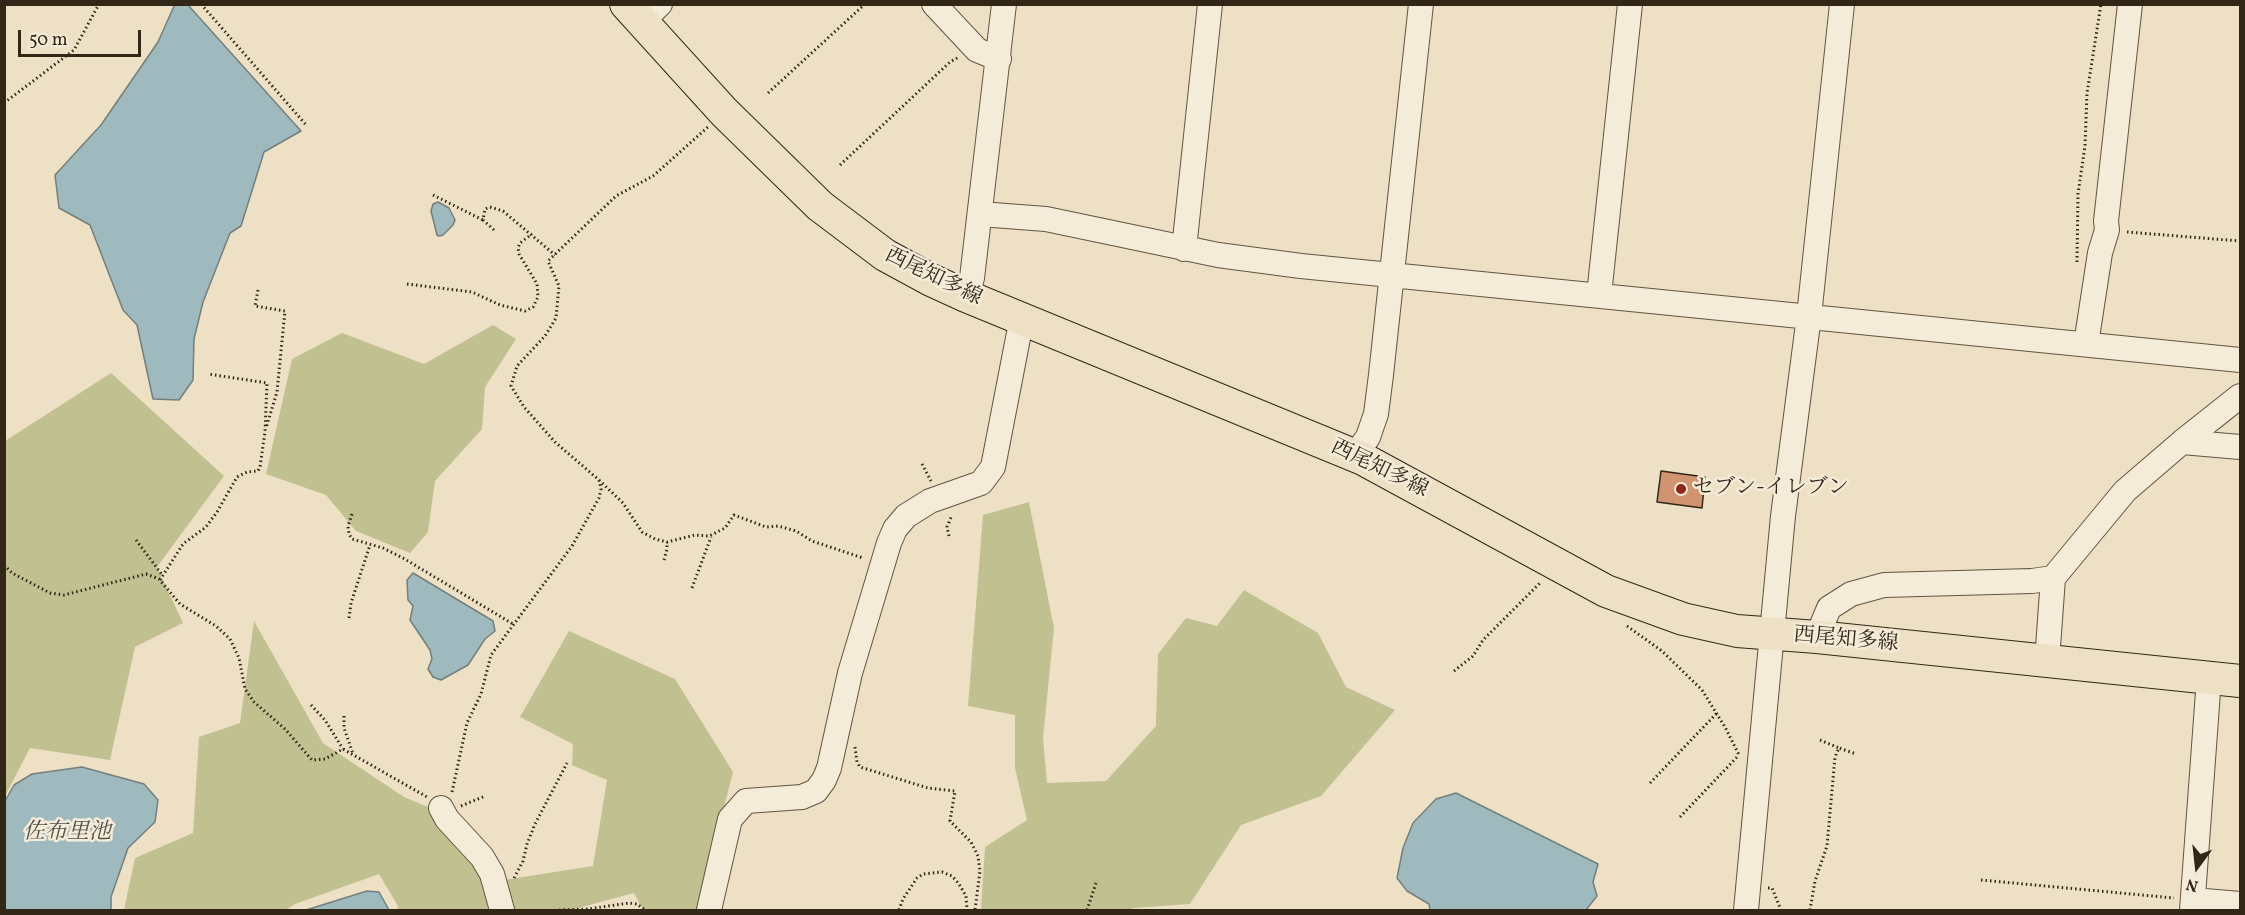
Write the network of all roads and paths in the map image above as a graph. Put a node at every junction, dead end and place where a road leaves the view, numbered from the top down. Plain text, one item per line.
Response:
1 (99, 4) edge
2 (201, 4) edge
3 (865, 4) edge
4 (934, 4) edge
5 (1004, 4) edge
6 (1210, 4) edge
7 (1421, 4) edge
8 (1630, 4) edge
9 (1842, 4) edge
10 (2101, 4) edge
11 (2130, 4) edge
12 (643, 10) edge
13 (974, 46) junction
14 (999, 59) junction
15 (768, 93) dead end
16 (5, 100) edge
17 (724, 112) junction
18 (307, 126) dead end
19 (840, 165) dead end
20 (433, 195) dead end
21 (980, 213) junction
22 (483, 220) junction
23 (495, 230) dead end
24 (2108, 230) junction
25 (532, 234) junction
26 (2241, 242) edge
27 (1184, 249) junction
28 (555, 255) junction
29 (2078, 273) dead end
30 (1392, 274) junction
31 (407, 284) dead end
32 (258, 290) dead end
33 (1599, 295) junction
34 (966, 296) junction
35 (1809, 316) junction
36 (1025, 319) junction
37 (2086, 344) junction
38 (2241, 360) edge
39 (208, 374) dead end
40 (2241, 396) edge
41 (265, 432) junction
42 (2181, 442) junction
43 (2241, 447) edge
44 (1363, 459) junction
45 (599, 480) junction
46 (352, 514) dead end
47 (711, 536) junction
48 (136, 540) dead end
49 (667, 542) junction
50 (370, 545) junction
51 (664, 560) dead end
52 (883, 562) junction
53 (4, 565) edge
54 (161, 578) junction
55 (2053, 578) junction
56 (1543, 580) dead end
57 (692, 588) dead end
58 (349, 618) dead end
59 (1620, 622) dead end
60 (513, 624) junction
61 (1774, 635) junction
62 (1817, 637) junction
63 (2047, 661) junction
64 (1454, 671) dead end
65 (2209, 678) junction
66 (2241, 681) edge
67 (311, 705) dead end
68 (1717, 714) junction
69 (344, 716) dead end
70 (838, 730) junction
71 (1820, 741) dead end
72 (1839, 748) junction
73 (343, 749) junction
74 (1856, 754) dead end
75 (353, 755) junction
76 (1750, 756) junction
77 (567, 763) dead end
78 (1650, 783) dead end
79 (485, 796) dead end
80 (442, 809) junction
81 (1680, 817) dead end
82 (1097, 880) dead end
83 (1981, 880) dead end
84 (501, 903) edge
85 (2241, 904) edge
86 (2193, 905) edge
87 (559, 910) edge
88 (645, 910) edge
89 (709, 910) edge
90 (899, 910) edge
91 (967, 910) edge
92 (975, 910) edge
93 (1088, 910) edge
94 (1746, 910) edge
95 (1810, 910) edge

1 - 16 path
2 - 18 path
3 - 15 path
4 - 13 street
5 - 14 street
6 - 27 street
7 - 30 street
8 - 33 street
9 - 35 street
10 - 29 path
11 - 24 street
12 - 17 main road, 西尾知多線
13 - 14 street
13 - 19 path
14 - 21 street
17 - 28 path
17 - 34 main road, 西尾知多線
20 - 22 path
21 - 27 street
21 - 34 street
22 - 23 path
22 - 25 path
24 - 26 path
24 - 37 street
25 - 28 path
25 - 31 path
27 - 30 street
28 - 45 path
30 - 33 street
30 - 44 street
32 - 41 path
33 - 35 street
34 - 36 main road, 西尾知多線
35 - 37 street
35 - 61 street
36 - 44 main road, 西尾知多線
36 - 52 street
37 - 38 street
39 - 41 path
40 - 42 street
41 - 54 path
42 - 43 street
42 - 55 street
44 - 61 main road, 西尾知多線
45 - 49 path
45 - 60 path
46 - 50 path
47 - 49 path
47 - 52 path
47 - 57 path
48 - 54 path
49 - 51 path
50 - 58 path
50 - 60 path
52 - 70 street
53 - 54 path
54 - 73 path
55 - 62 street
55 - 63 street
56 - 64 path
59 - 68 path
60 - 80 path
61 - 62 main road, 西尾知多線
61 - 76 street
62 - 63 main road, 西尾知多線
63 - 65 main road, 西尾知多線
65 - 66 main road, 西尾知多線
65 - 86 street
67 - 73 path
68 - 76 path
68 - 78 path
69 - 75 path
70 - 89 street
70 - 92 path
71 - 72 path
72 - 74 path
72 - 95 path
73 - 75 path
75 - 80 path
76 - 81 path
76 - 94 street
77 - 84 path
79 - 80 path
80 - 84 street
82 - 93 path
83 - 86 path
85 - 86 street
87 - 88 path
90 - 91 path

